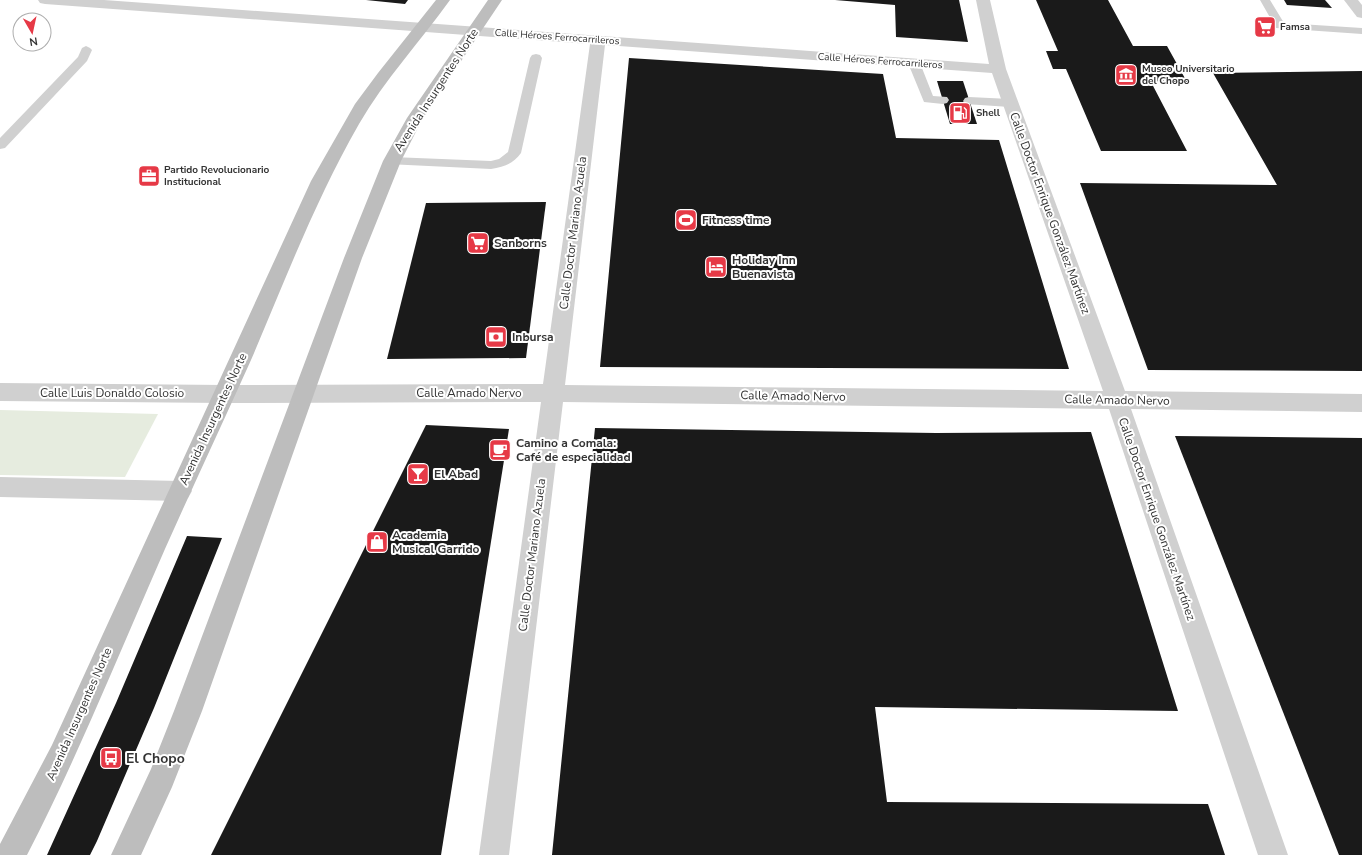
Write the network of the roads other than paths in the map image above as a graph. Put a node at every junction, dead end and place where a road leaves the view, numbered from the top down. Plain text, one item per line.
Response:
1 (45, 0) edge
2 (443, 0) edge
3 (495, 0) edge
4 (983, 0) edge
5 (1265, 0) edge
6 (1351, 0) edge
7 (155, 4) edge
8 (1362, 14) edge
9 (421, 28) junction
10 (1362, 31) edge
11 (473, 32) junction
12 (598, 40) junction
13 (86, 50) dead end
14 (536, 58) dead end
15 (914, 63) junction
16 (998, 69) junction
17 (943, 100) dead end
18 (970, 101) dead end
19 (1010, 103) junction
20 (0, 145) edge
21 (392, 161) junction
22 (0, 392) edge
23 (304, 393) junction
24 (553, 393) junction
25 (225, 394) junction
26 (1117, 400) junction
27 (1362, 404) edge
28 (0, 487) edge
29 (180, 491) junction
30 (11, 855) edge
31 (126, 855) edge
32 (494, 855) edge
33 (1273, 855) edge

1 - 7 street, Calle Héroes Ferrocarrileros
2 - 9 main road, Avenida Insurgentes Norte
3 - 11 main road, Avenida Insurgentes Norte
4 - 16 street, Calle Doctor Enrique González Martínez
5 - 10 lane
6 - 8 street
7 - 9 street, Calle Héroes Ferrocarrileros
9 - 11 street, Calle Héroes Ferrocarrileros
9 - 25 main road, Avenida Insurgentes Norte
11 - 12 street, Calle Héroes Ferrocarrileros
11 - 21 main road, Avenida Insurgentes Norte
12 - 15 street, Calle Héroes Ferrocarrileros
12 - 24 street, Calle Doctor Mariano Azuela
13 - 20 lane
14 - 21 lane
15 - 16 street, Calle Héroes Ferrocarrileros
15 - 17 lane
16 - 19 street, Calle Doctor Enrique González Martínez
18 - 19 lane
19 - 26 street, Calle Doctor Enrique González Martínez
21 - 23 main road, Avenida Insurgentes Norte
22 - 25 street, Calle Luis Donaldo Colosio
23 - 24 street, Calle Amado Nervo
23 - 25 street, Calle Amado Nervo
23 - 31 main road, Avenida Insurgentes Norte
24 - 26 street, Calle Amado Nervo
24 - 32 street, Calle Doctor Mariano Azuela
25 - 29 main road, Avenida Insurgentes Norte
26 - 27 street, Calle Amado Nervo
26 - 33 street, Calle Doctor Enrique González Martínez
28 - 29 street
29 - 30 main road, Avenida Insurgentes Norte

